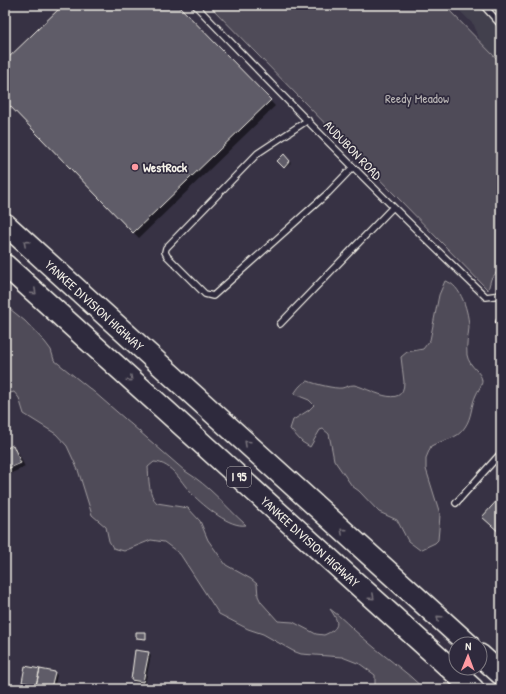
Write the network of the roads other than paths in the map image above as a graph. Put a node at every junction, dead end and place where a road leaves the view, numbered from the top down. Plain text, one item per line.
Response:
1 (195, 5) edge
2 (483, 5) edge
3 (501, 25) edge
4 (308, 120) junction
5 (353, 167) junction
6 (393, 207) junction
7 (5, 224) edge
8 (5, 265) edge
9 (501, 295) edge
10 (501, 319) edge
11 (280, 324) dead end
12 (501, 324) edge
13 (501, 453) edge
14 (456, 503) dead end
15 (459, 636) edge
16 (488, 662) edge
17 (501, 674) edge
18 (473, 689) edge

1 - 4 lane, AUDUBON ROAD
2 - 3 lane
4 - 5 lane, AUDUBON ROAD
4 - 5 lane
5 - 6 lane, AUDUBON ROAD
6 - 9 lane, AUDUBON ROAD
6 - 11 lane
15 -> 7 highway, YANKEE DIVISION HIGHWAY / I 95
8 -> 18 highway, YANKEE DIVISION HIGHWAY / I 95
10 - 12 lane
13 - 14 lane
16 - 17 highway

